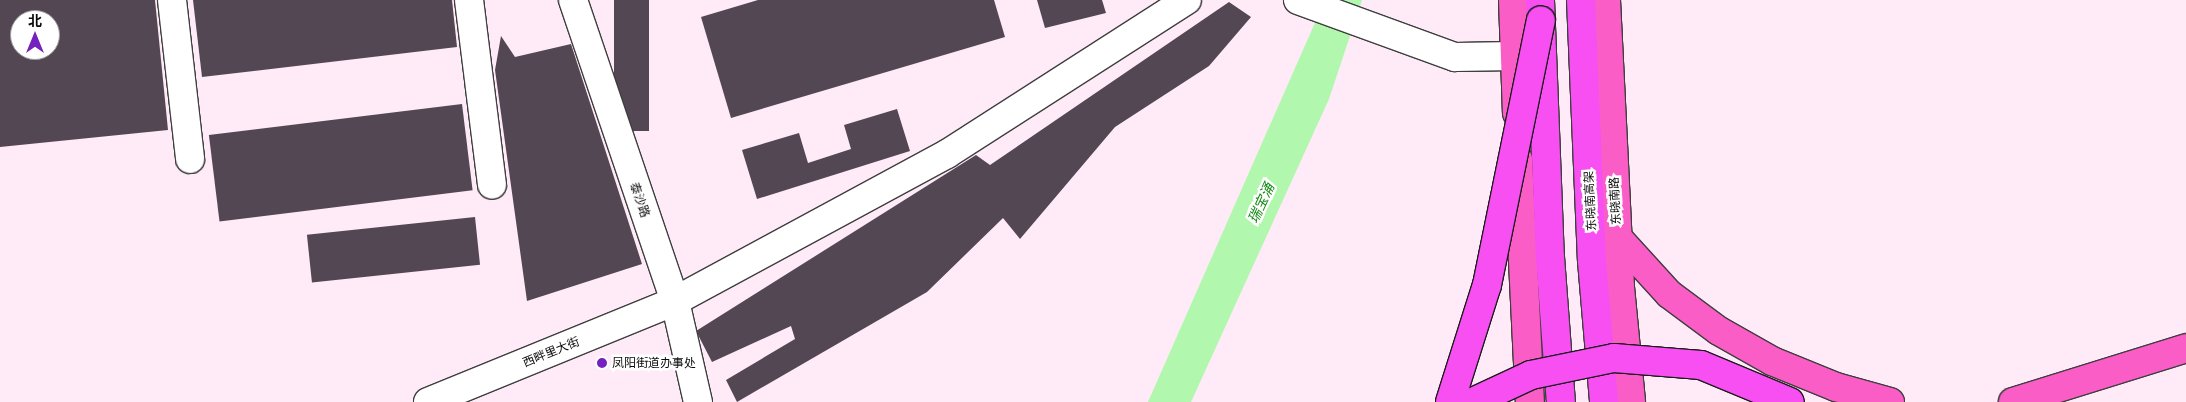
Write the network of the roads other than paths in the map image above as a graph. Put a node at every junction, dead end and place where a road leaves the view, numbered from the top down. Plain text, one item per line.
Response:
1 (172, 0) edge
2 (469, 0) edge
3 (573, 0) edge
4 (1187, 0) edge
5 (1298, 0) edge
6 (1513, 0) edge
7 (1581, 0) edge
8 (1606, 0) edge
9 (1540, 10) edge
10 (1515, 56) junction
11 (190, 159) dead end
12 (492, 185) dead end
13 (1617, 237) junction
14 (675, 302) junction
15 (2186, 348) edge
16 (428, 402) edge
17 (698, 402) edge
18 (1450, 402) edge
19 (1473, 402) edge
20 (1530, 402) edge
21 (1561, 402) edge
22 (1604, 402) edge
23 (1630, 402) edge
24 (1790, 402) edge
25 (1890, 402) edge
26 (2012, 402) edge

1 - 11 street
2 - 12 street
3 - 14 street, 泰沙路
4 - 14 street, 西畔里大街
5 - 10 street
6 - 10 main road
7 - 22 highway, 东晓南高架
8 - 13 main road, 东晓南路
9 - 18 highway, bridge
9 - 21 highway, bridge
10 - 20 main road
13 - 23 main road, 东晓南路
13 - 25 main road
14 - 16 street, 西畔里大街
14 - 17 street, 泰沙路
15 - 26 main road
19 - 24 highway, bridge

